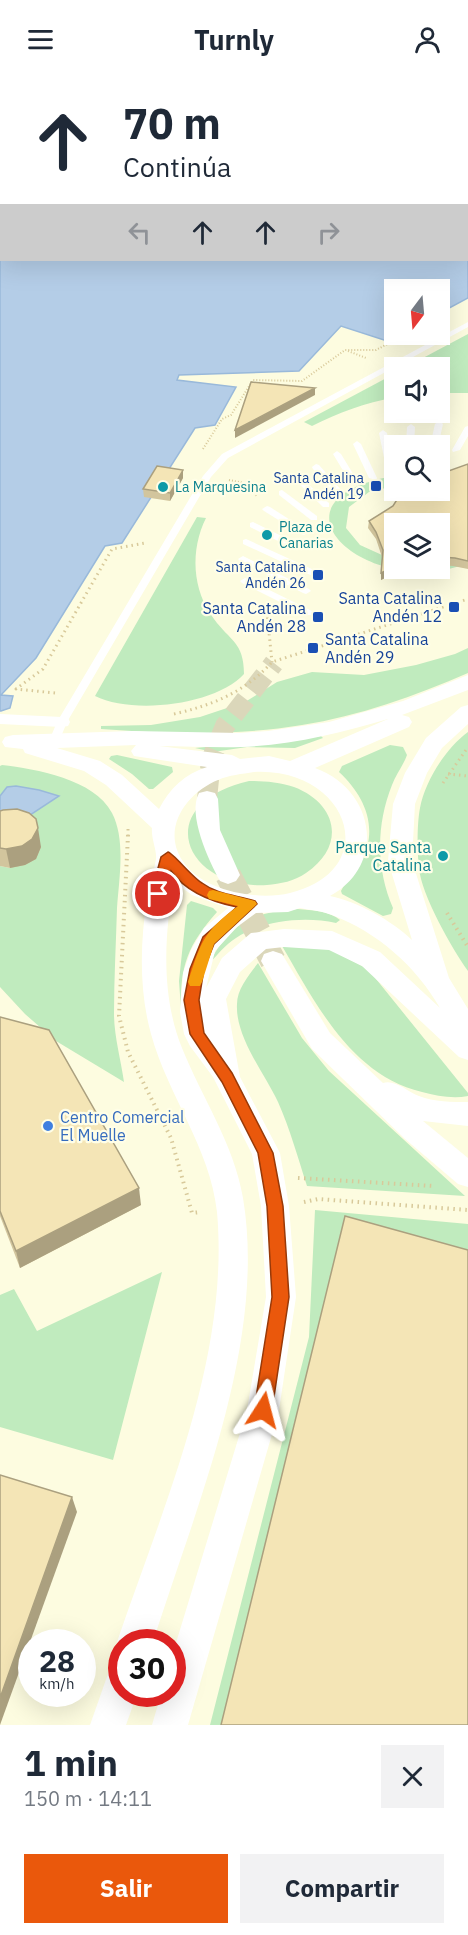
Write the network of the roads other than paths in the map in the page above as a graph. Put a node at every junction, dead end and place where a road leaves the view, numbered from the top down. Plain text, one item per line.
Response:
1 (468, 324) edge
2 (439, 424) dead end
3 (411, 427) dead end
4 (468, 429) edge
5 (383, 433) dead end
6 (411, 435) edge
7 (436, 435) edge
8 (384, 438) edge
9 (357, 444) dead end
10 (456, 450) dead end
11 (337, 454) dead end
12 (316, 467) dead end
13 (298, 478) dead end
14 (373, 478) dead end
15 (354, 482) dead end
16 (282, 493) dead end
17 (339, 493) dead end
18 (326, 505) dead end
19 (267, 509) dead end
20 (314, 518) dead end
21 (253, 525) dead end
22 (304, 532) dead end
23 (246, 542) dead end
24 (297, 547) dead end
25 (243, 559) dead end
26 (310, 572) dead end
27 (245, 581) dead end
28 (306, 591) dead end
29 (309, 613) dead end
30 (468, 682) edge
31 (468, 689) edge
32 (468, 712) edge
33 (0, 719) edge
34 (58, 732) junction
35 (7, 741) edge
36 (243, 765) junction
37 (294, 768) junction
38 (207, 799) tunnel mouth
39 (163, 825) junction
40 (168, 857) junction
41 (228, 875) tunnel mouth
42 (299, 899) junction
43 (250, 904) junction
44 (273, 960) tunnel mouth
45 (437, 980) junction
46 (468, 1010) edge
47 (468, 1031) edge
48 (468, 1049) edge
49 (358, 1074) junction
50 (227, 1077) junction
51 (468, 1114) edge
52 (456, 1181) edge
53 (139, 1629) edge
54 (114, 1707) edge
55 (108, 1725) edge
56 (170, 1725) edge

1 - 34 lane
2 - 7 lane
3 - 6 lane
4 - 10 lane
5 - 8 lane
9 - 14 lane
11 - 15 lane
12 - 17 lane
13 - 18 lane
16 - 20 lane
19 - 22 lane
21 - 24 lane
23 - 26 lane
25 - 28 lane
27 - 29 lane
30 - 34 street
31 - 37 street
32 - 45 street
33 - 34 street
34 - 35 street
35 - 36 street
35 - 39 street
36 - 37 street
36 - 39 street
37 - 42 street
38 - 41 street
39 - 40 street
40 - 43 street
40 - 53 street
42 - 43 street
42 - 45 street
43 - 50 street
44 - 49 street
45 - 46 street
45 - 47 street
48 - 50 street
49 - 51 street
49 - 52 street
50 - 56 street
54 - 55 street

